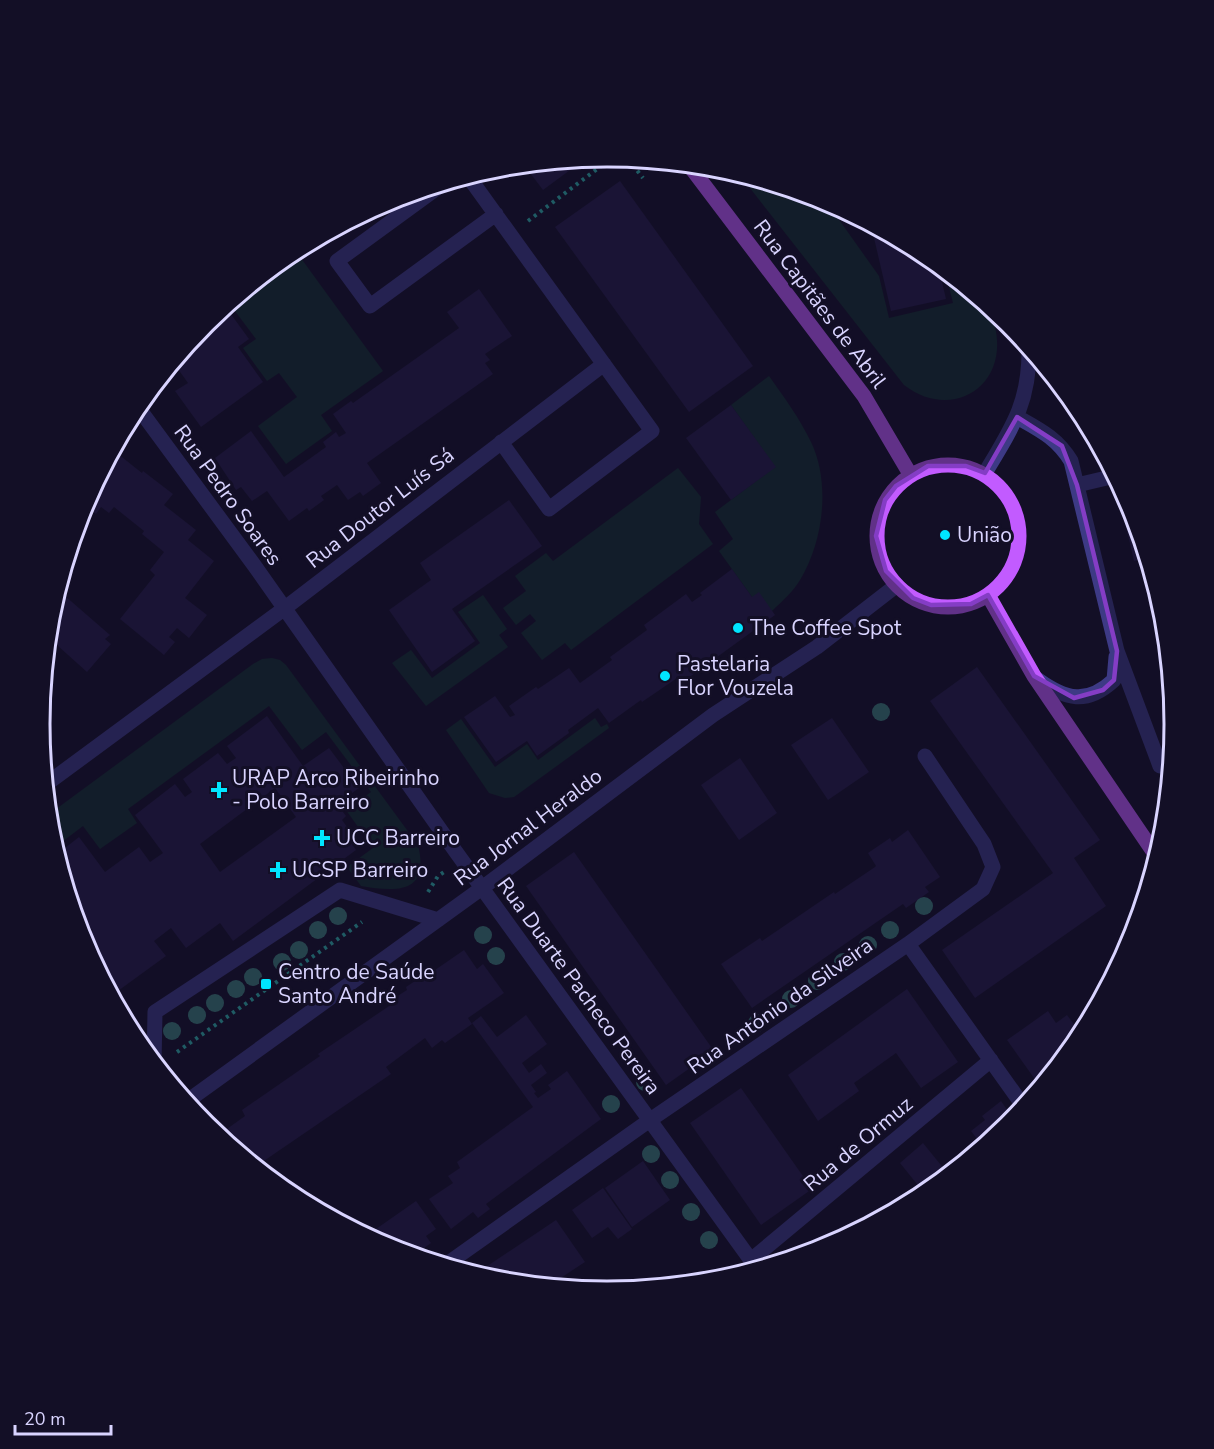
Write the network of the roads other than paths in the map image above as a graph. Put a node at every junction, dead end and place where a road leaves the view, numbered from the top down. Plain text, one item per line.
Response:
1 (696, 175) edge
2 (474, 184) edge
3 (422, 199) edge
4 (496, 214) junction
5 (1029, 361) edge
6 (604, 364) junction
7 (143, 415) edge
8 (1017, 417) junction
9 (501, 442) junction
10 (985, 473) junction
11 (910, 474) junction
12 (1107, 478) edge
13 (1077, 484) junction
14 (897, 585) junction
15 (988, 595) junction
16 (285, 608) junction
17 (1117, 651) junction
18 (1034, 676) junction
19 (924, 756) dead end
20 (1160, 766) dead end
21 (53, 779) edge
22 (1151, 848) edge
23 (482, 888) junction
24 (438, 920) junction
25 (908, 944) junction
26 (154, 1049) edge
27 (991, 1060) junction
28 (193, 1097) edge
29 (1019, 1100) edge
30 (650, 1120) junction
31 (453, 1260) edge
32 (759, 1260) edge
33 (752, 1263) edge

1 - 11 main road, Rua Capitães de Abril
2 - 4 street
3 - 4 street
4 - 6 street
5 - 8 street
6 - 9 street, Rua Doutor Luís Sá
6 - 9 street
7 - 16 street, Rua Pedro Soares
8 - 10 street
8 - 13 street
9 - 16 street, Rua Doutor Luís Sá
10 - 11 main road
10 - 15 main road
11 - 14 main road
12 - 13 street
13 - 17 street
14 - 15 main road
14 - 23 street, Rua Jornal Heraldo
15 - 18 main road
16 - 21 street, Rua Doutor Luís Sá
16 - 23 street, Rua Duarte Pacheco Pereira
17 - 18 street
17 - 20 street
18 - 22 main road
19 - 25 street, Rua António da Silveira
23 - 24 street, Rua Jornal Heraldo
23 - 30 street, Rua Duarte Pacheco Pereira
24 - 26 street
24 - 28 street, Rua Jornal Heraldo
25 - 27 street
25 - 30 street, Rua António da Silveira
27 - 29 street
27 - 32 street, Rua de Ormuz
30 - 31 street, Rua António da Silveira
30 - 33 street, Rua Duarte Pacheco Pereira

